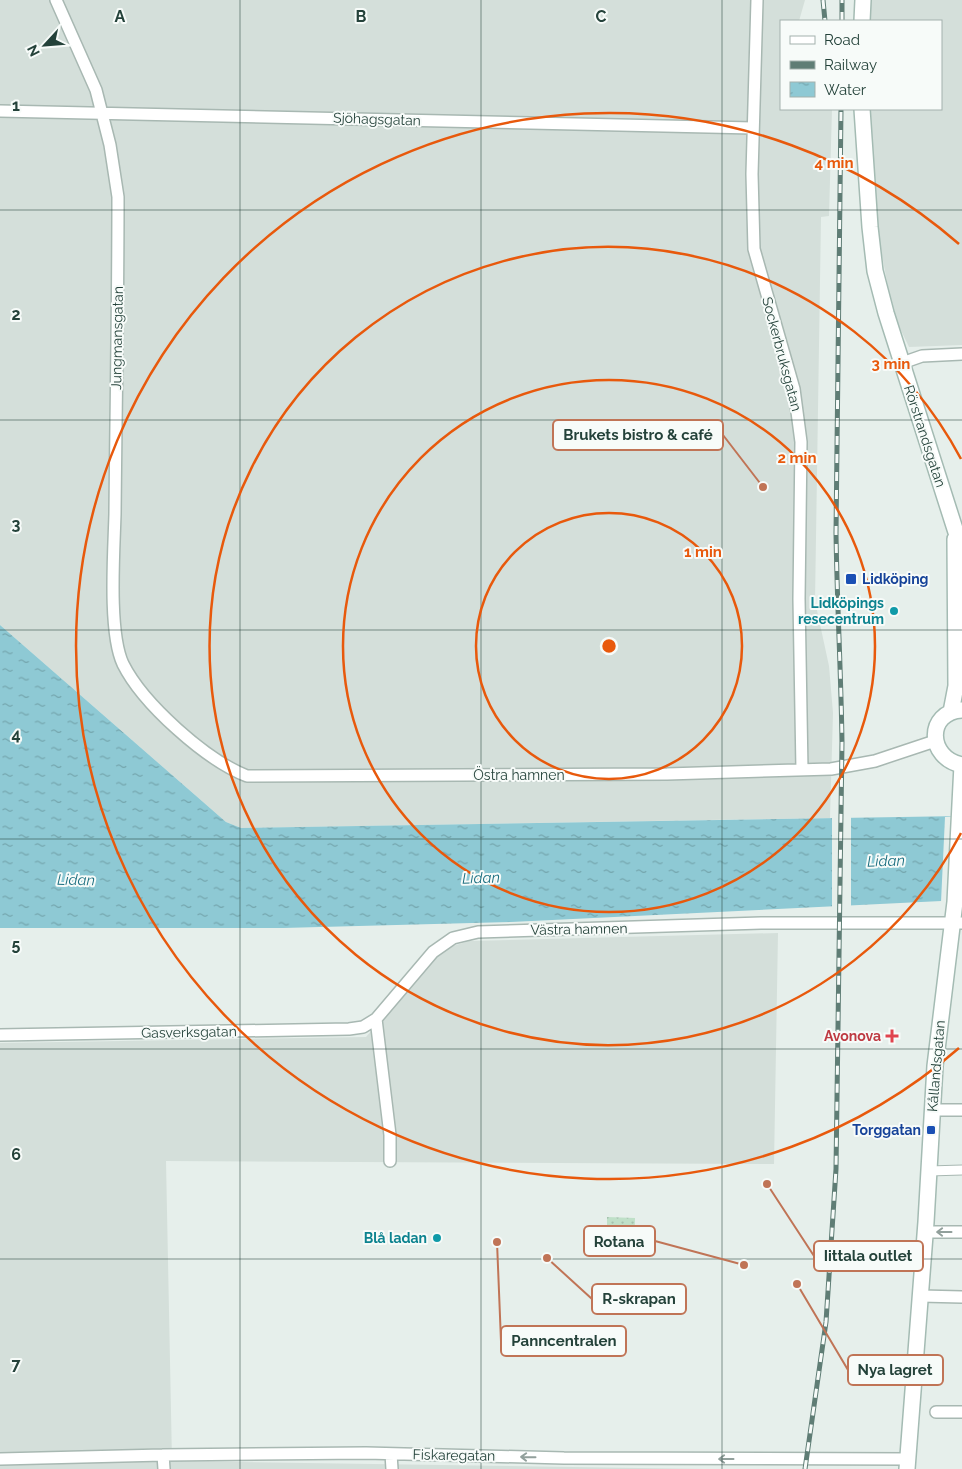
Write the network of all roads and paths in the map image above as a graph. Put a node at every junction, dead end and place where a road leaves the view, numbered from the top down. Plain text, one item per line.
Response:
1 (56, 0) edge
2 (757, 0) edge
3 (863, 0) edge
4 (862, 20) edge
5 (862, 110) edge
6 (0, 111) edge
7 (102, 112) junction
8 (753, 128) junction
9 (962, 354) edge
10 (902, 363) junction
11 (955, 528) junction
12 (962, 551) edge
13 (135, 682) joint
14 (957, 711) edge
15 (935, 741) junction
16 (962, 765) edge
17 (802, 770) junction
18 (958, 923) edge
19 (376, 1019) junction
20 (0, 1035) edge
21 (932, 1110) junction
22 (962, 1110) edge
23 (390, 1161) dead end
24 (962, 1170) edge
25 (929, 1171) junction
26 (925, 1232) junction
27 (962, 1232) edge
28 (921, 1296) junction
29 (962, 1297) edge
30 (936, 1412) dead end
31 (962, 1412) edge
32 (391, 1454) junction
33 (163, 1455) junction
34 (0, 1459) edge
35 (564, 1463) edge
36 (908, 1464) edge
37 (164, 1469) edge
38 (392, 1469) edge

1 - 7 street, Jungmansgatan
2 - 8 street, Sockerbruksgatan
3 - 4 main road
5 - 10 main road, Rörstrandsgatan
6 - 7 street, Sjöhagsgatan
7 - 8 street, Sjöhagsgatan
7 - 13 street, Jungmansgatan
8 - 17 street, Sockerbruksgatan
9 - 10 street
10 - 11 main road, Rörstrandsgatan
11 - 12 main road, Rörstrandsgatan
11 - 14 main road, Rörstrandsgatan
13 - 17 street, Östra hamnen
14 - 15 main road
15 - 16 main road
15 - 17 street, Östra hamnen
16 - 18 main road, Kållandsgatan
18 - 19 street, Västra hamnen
18 - 21 main road, Kållandsgatan
19 - 20 street, Gasverksgatan
19 - 23 street
21 - 22 street
21 - 25 main road, Kållandsgatan
24 - 25 street
25 - 26 main road, Kållandsgatan
27 -> 26 street
26 - 28 main road, Kållandsgatan
28 - 29 street
28 - 36 main road, Kållandsgatan
30 - 31 street
32 - 33 street, Fiskaregatan
35 -> 32 street, Fiskaregatan
32 - 38 street
33 - 34 street, Fiskaregatan
33 - 37 street
36 -> 35 street, Fiskaregatan

